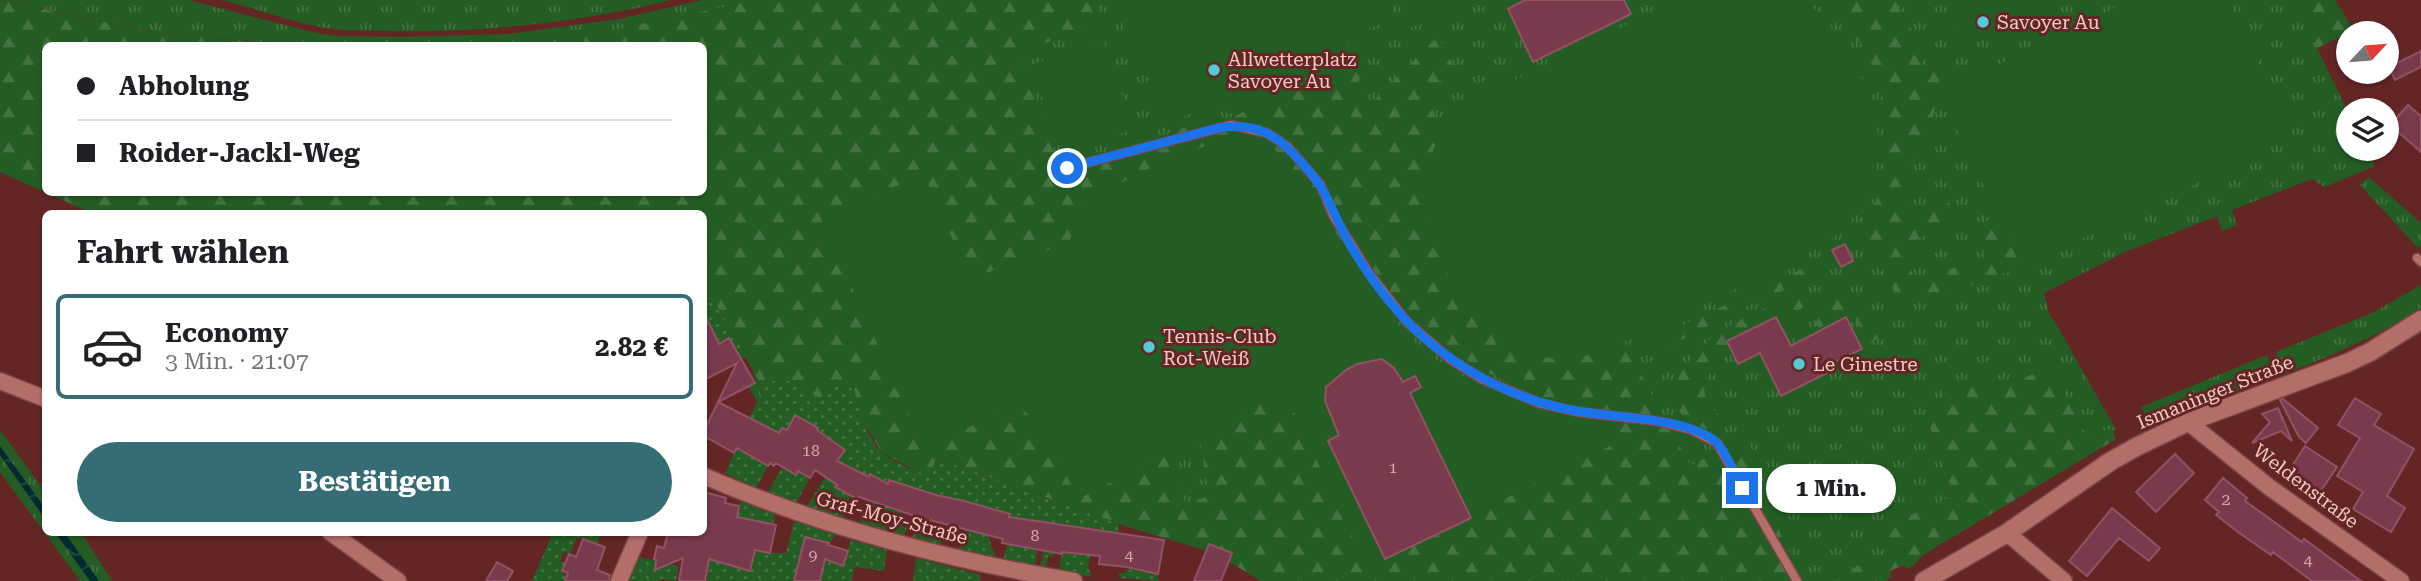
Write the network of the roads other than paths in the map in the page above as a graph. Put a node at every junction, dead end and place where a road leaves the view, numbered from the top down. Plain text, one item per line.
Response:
1 (1067, 168) dead end
2 (2421, 320) edge
3 (0, 381) edge
4 (42, 397) edge
5 (2188, 422) junction
6 (707, 477) edge
7 (2007, 533) junction
8 (336, 536) edge
9 (637, 536) edge
10 (398, 581) edge
11 (619, 581) edge
12 (1074, 581) edge
13 (1797, 581) edge
14 (1924, 581) edge
15 (2064, 581) edge
16 (2400, 581) edge

1 - 13 lane
2 - 5 street, Ismaninger Straße
3 - 4 street
5 - 7 street, Ismaninger Straße
5 - 16 street, Weldenstraße
6 - 12 street, Graf-Moy-Straße
7 - 14 street, Ismaninger Straße
7 - 15 street
8 - 10 street
9 - 11 street

